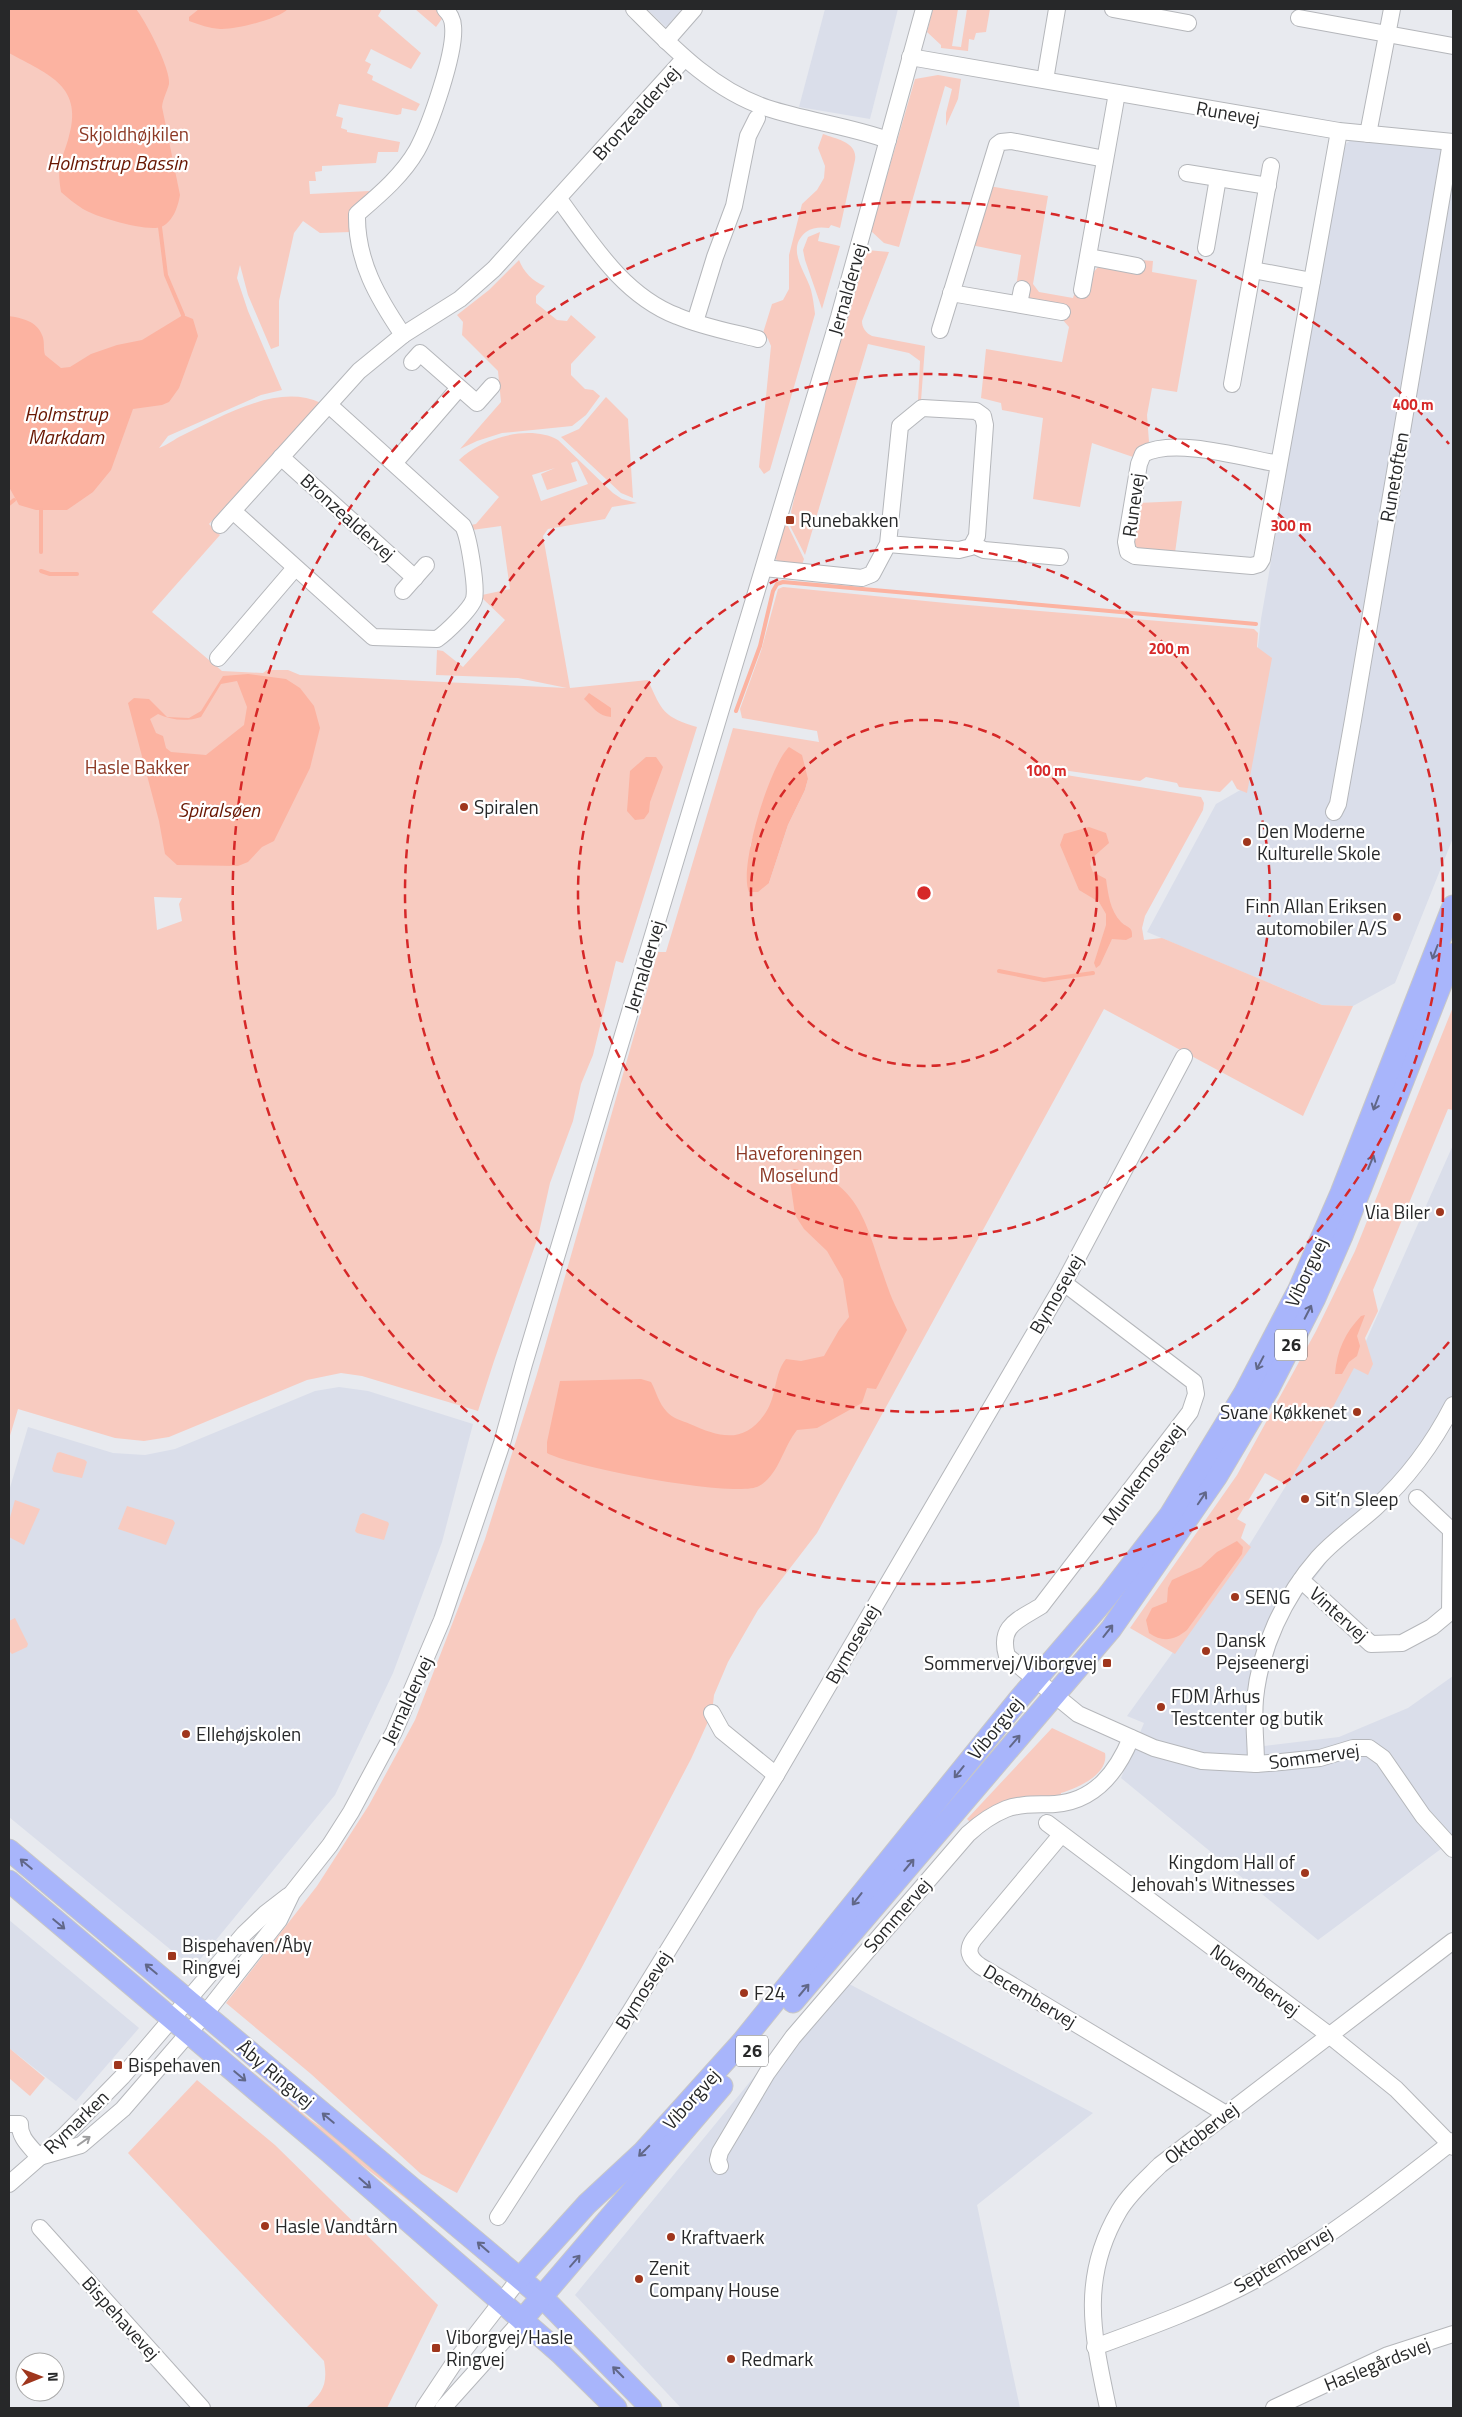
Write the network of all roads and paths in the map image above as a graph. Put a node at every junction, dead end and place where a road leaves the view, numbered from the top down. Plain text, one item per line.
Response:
1 (445, 9) edge
2 (634, 9) edge
3 (694, 9) edge
4 (924, 9) edge
5 (1057, 9) edge
6 (1114, 9) edge
7 (1392, 9) edge
8 (1299, 18) dead end
9 (1188, 23) dead end
10 (1388, 35) junction
11 (666, 41) junction
12 (1453, 46) edge
13 (910, 57) junction
14 (684, 59) junction
15 (1045, 80) junction
16 (1117, 93) junction
17 (757, 118) dead end
18 (1339, 131) junction
19 (1368, 134) junction
20 (888, 140) junction
21 (1452, 142) edge
22 (1105, 159) junction
23 (1271, 166) dead end
24 (1187, 172) dead end
25 (1218, 178) junction
26 (1268, 186) junction
27 (559, 199) junction
28 (1206, 248) dead end
29 (1089, 257) junction
30 (1137, 266) dead end
31 (1252, 270) junction
32 (1312, 281) junction
33 (1082, 290) dead end
34 (951, 293) junction
35 (1062, 312) dead end
36 (695, 322) junction
37 (940, 330) dead end
38 (403, 335) junction
39 (758, 339) dead end
40 (412, 362) dead end
41 (1232, 384) dead end
42 (492, 386) dead end
43 (459, 388) junction
44 (329, 405) junction
45 (282, 457) junction
46 (395, 462) junction
47 (1279, 464) junction
48 (232, 511) junction
49 (220, 525) dead end
50 (888, 544) junction
51 (973, 545) junction
52 (1060, 557) dead end
53 (295, 568) junction
54 (764, 568) junction
55 (403, 591) dead end
56 (218, 658) dead end
57 (1334, 812) dead end
58 (1453, 906) edge
59 (1453, 954) edge
60 (1184, 1057) dead end
61 (1064, 1283) junction
62 (1453, 1405) edge
63 (1448, 1427) edge
64 (1417, 1498) dead end
65 (1301, 1580) junction
66 (1035, 1680) junction
67 (1054, 1696) junction
68 (712, 1713) dead end
69 (1131, 1738) junction
70 (1256, 1764) junction
71 (776, 1775) junction
72 (1047, 1823) dead end
73 (1061, 1835) junction
74 (1453, 1848) edge
75 (9, 1850) edge
76 (9, 1881) edge
77 (292, 1893) junction
78 (1453, 1941) edge
79 (188, 2000) junction
80 (205, 2014) junction
81 (172, 2019) junction
82 (189, 2033) junction
83 (1329, 2035) junction
84 (1226, 2114) junction
85 (9, 2124) edge
86 (1452, 2144) edge
87 (39, 2157) junction
88 (720, 2166) dead end
89 (9, 2184) edge
90 (498, 2217) dead end
91 (40, 2228) dead end
92 (520, 2278) junction
93 (543, 2298) junction
94 (502, 2302) junction
95 (522, 2320) junction
96 (1453, 2334) edge
97 (1095, 2347) junction
98 (202, 2408) edge
99 (424, 2408) edge
100 (443, 2408) edge
101 (616, 2408) edge
102 (651, 2408) edge
103 (1108, 2408) edge
104 (1274, 2408) edge

1 - 38 street
2 - 11 street
3 - 11 street
4 - 13 street, Jernaldervej
5 - 15 street
6 - 9 street
7 - 10 street
8 - 10 street
10 - 12 street
10 - 19 street
11 - 14 street
13 - 15 street, Runevej
13 - 20 street, Jernaldervej
14 - 20 street, Bronzealdervej
14 - 27 street, Bronzealdervej
15 - 16 street, Runevej
16 - 18 street, Runevej
16 - 22 street
17 - 36 street
18 - 19 street, Runevej
18 - 32 street, Runevej
19 - 21 street, Runevej
20 - 54 street, Jernaldervej
21 - 57 street, Runetoften
22 - 29 street
22 - 34 street
23 - 26 street
24 - 25 street
25 - 26 street
25 - 28 street
26 - 31 street
27 - 36 street
27 - 38 street, Bronzealdervej
29 - 30 street
29 - 33 street
31 - 32 street
31 - 41 street
32 - 47 street, Runevej
34 - 35 street
34 - 37 street
36 - 39 street
38 - 44 street, Bronzealdervej
40 - 43 street
42 - 43 street
43 - 46 street
44 - 45 street, Bronzealdervej
44 - 46 street
45 - 48 street, Bronzealdervej
45 - 55 street, Bronzealdervej
46 - 53 street
47 - 47 street, Runevej
48 - 49 street, Bronzealdervej
48 - 53 street
50 - 51 street
50 - 51 street
50 - 54 street
51 - 52 street
53 - 56 street
54 - 77 street, Jernaldervej
58 -> 66 main road, Viborgvej / 26
67 -> 59 main road, Viborgvej / 26
60 - 61 street, Bymosevej
61 - 66 street, Munkemosevej
61 - 71 street, Bymosevej
62 - 63 street, Vintervej
63 - 65 street, Vintervej
64 - 65 street, Vintervej
65 - 70 street, Vintervej
66 - 67 street, Sommervej
66 -> 92 main road, Viborgvej / 26
67 - 69 street, Sommervej
93 -> 67 main road, Viborgvej / 26
68 - 71 street
69 - 70 street, Sommervej
69 - 88 street, Sommervej
70 - 74 street, Sommervej
71 - 90 street, Bymosevej
72 - 73 street, Novembervej
73 - 83 street, Novembervej
73 - 84 street, Decembervej
79 -> 75 main road, Åby Ringvej
76 -> 81 main road, Åby Ringvej
77 - 79 street, Jernaldervej
77 - 80 street, Jernaldervej
78 - 83 street, Oktobervej
79 - 80 main road, Åby Ringvej
79 - 81 street, Jernaldervej
80 - 82 street, Jernaldervej
92 -> 80 main road, Åby Ringvej
81 - 82 main road, Åby Ringvej
81 - 87 street, Rymarken
87 -> 82 street, Rymarken
82 -> 94 main road, Åby Ringvej
83 - 84 street, Oktobervej
83 - 86 street, Novembervej
84 - 97 street, Oktobervej
85 - 87 street, Rymarken
86 - 97 street, Septembervej
87 - 89 street, Rymarken
91 - 98 street, Bispehavevej
92 - 93 main road, Åby Ringvej
92 - 94 street, Viborgvej
93 - 95 main road, Viborgvej / 26
102 -> 93 main road, Åby Ringvej
94 - 95 main road, Åby Ringvej
94 - 99 street, Viborgvej
95 - 100 street, Viborgvej
95 - 101 main road, Åby Ringvej
96 - 104 street, Haslegårdsvej
97 - 103 street, Oktobervej

